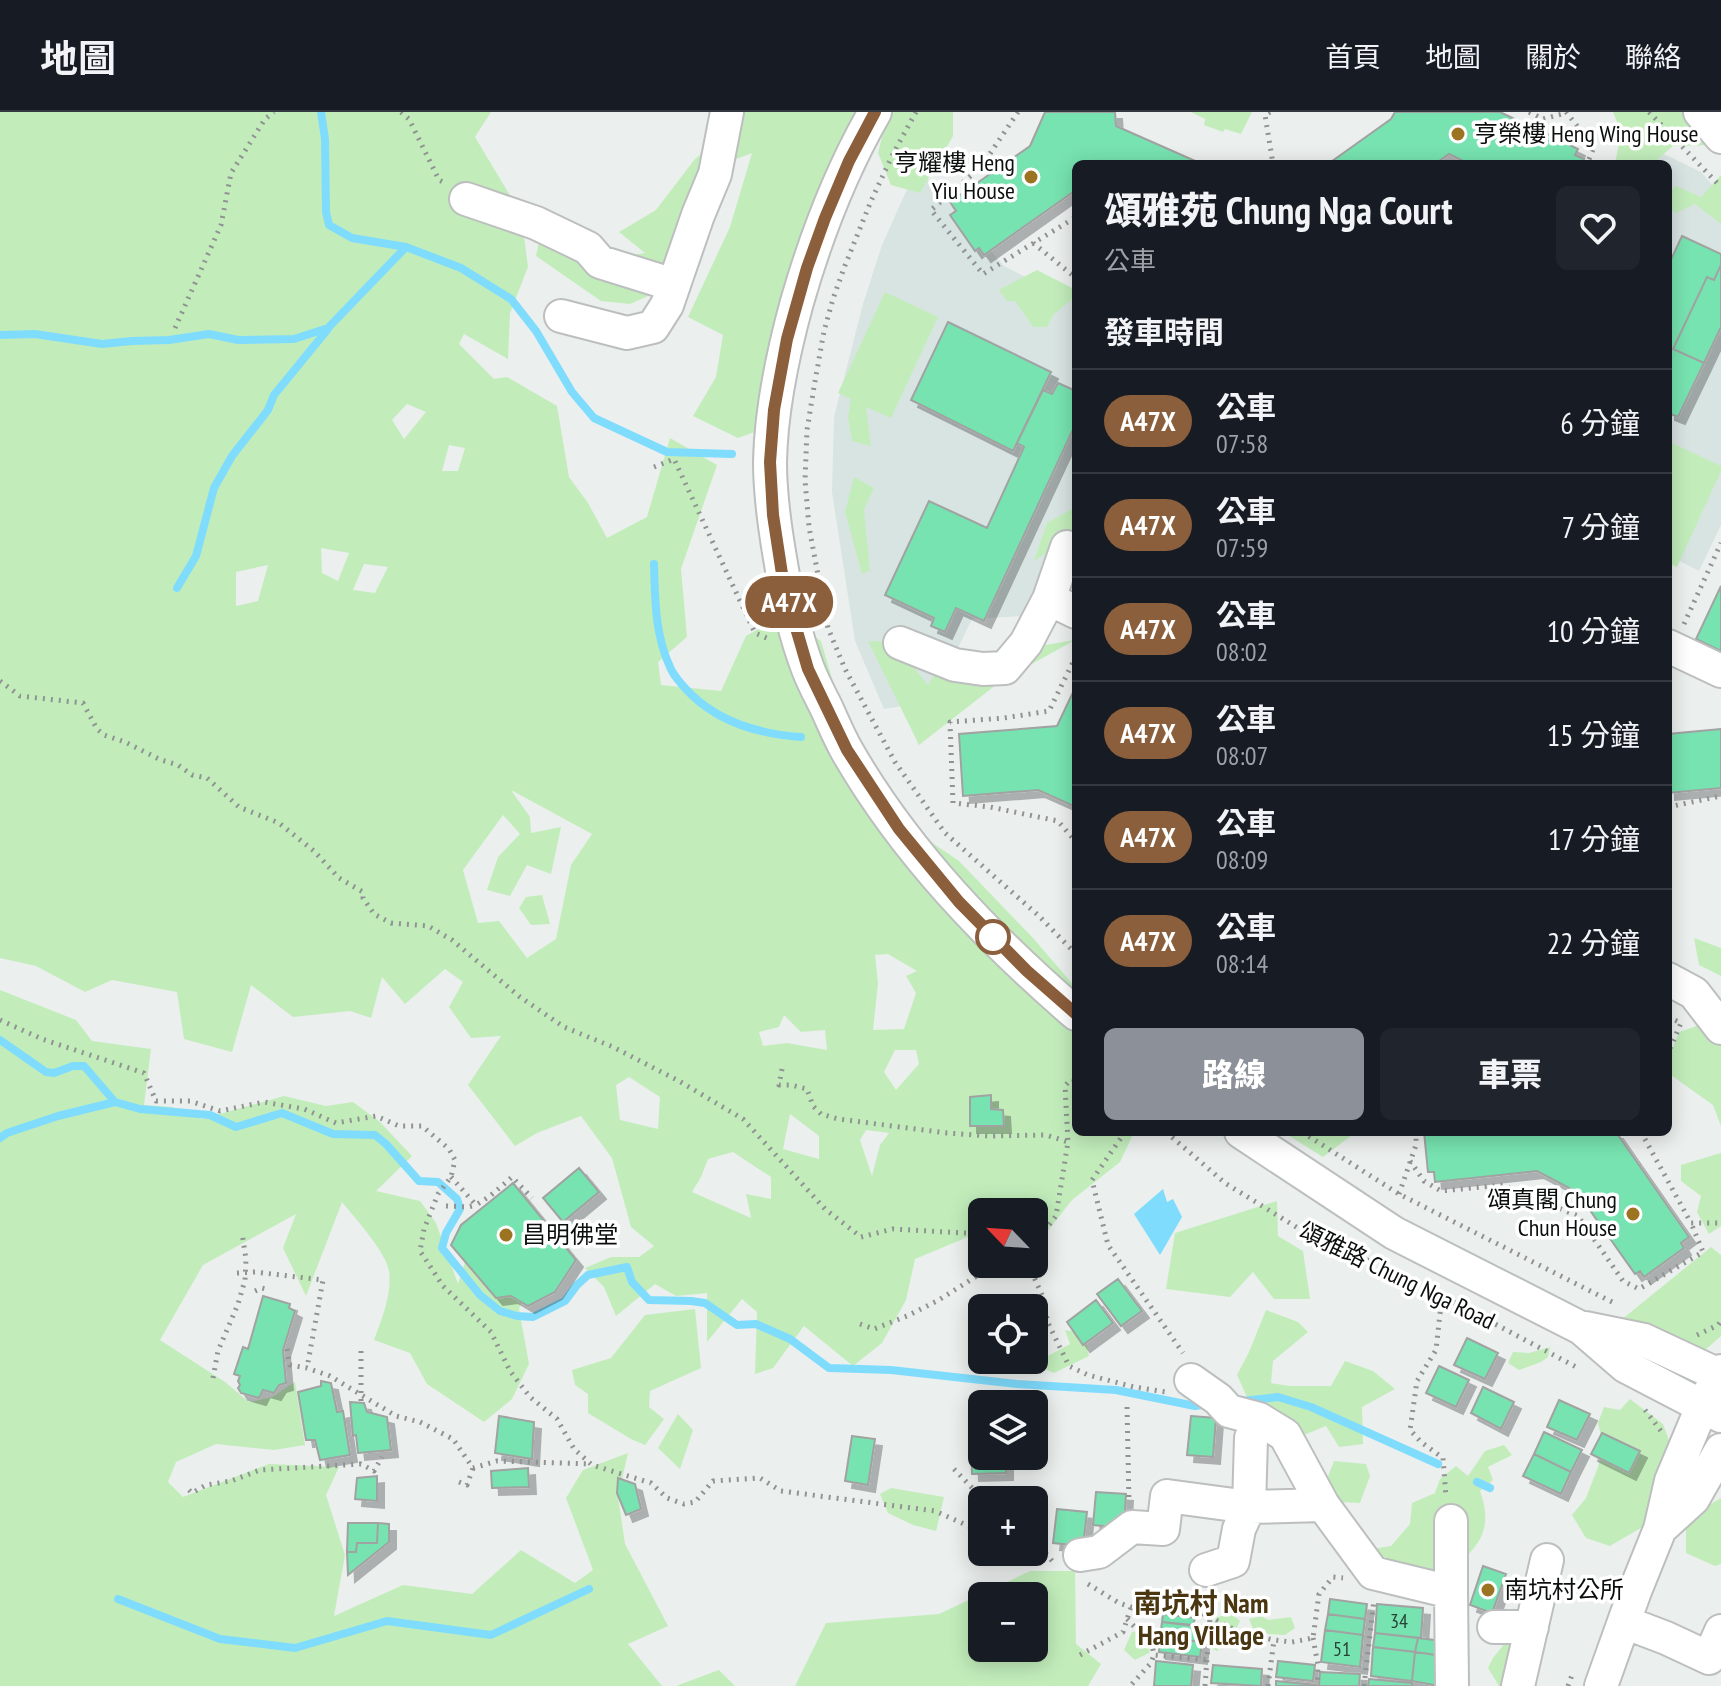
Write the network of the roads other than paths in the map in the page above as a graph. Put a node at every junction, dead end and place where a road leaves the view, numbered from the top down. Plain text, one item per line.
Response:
1 (727, 112) edge
2 (875, 112) edge
3 (1700, 112) edge
4 (1721, 137) edge
5 (466, 199) road end
6 (674, 285) junction
7 (561, 316) dead end
8 (1067, 547) dead end
9 (1062, 605) edge
10 (1673, 641) edge
11 (900, 643) dead end
12 (1721, 671) edge
13 (1672, 981) edge
14 (1072, 1010) edge
15 (1721, 1026) edge
16 (1247, 1136) edge
17 (1581, 1328) junction
18 (1720, 1374) edge
19 (1191, 1380) road end
20 (1712, 1411) edge
21 (1251, 1438) dead end
22 (1721, 1450) edge
23 (1323, 1505) junction
24 (1249, 1507) junction
25 (1451, 1521) road end
26 (1660, 1529) junction
27 (1550, 1561) dead end
28 (1070, 1565) road end
29 (1206, 1570) dead end
30 (1451, 1592) junction
31 (1624, 1622) junction
32 (1494, 1627) dead end
33 (1532, 1627) junction
34 (1721, 1631) edge
35 (1452, 1686) edge
36 (1518, 1686) edge
37 (1601, 1686) edge

1 - 6 street
2 - 14 street
3 - 4 street
5 - 6 street
6 - 7 street
8 - 9 street
9 - 11 street
10 - 12 street
13 - 15 street
16 - 17 street, 頌雅路 Chung Nga Road
17 - 18 street, 頌雅路 Chung Nga Road
17 - 20 street, 頌雅路 Chung Nga Road
18 - 20 street
19 - 23 street
20 - 26 street
21 - 24 street
22 - 26 street
23 - 24 street
23 - 30 street
24 - 28 street
24 - 29 street
25 - 30 street
26 - 31 street
27 - 33 street
30 - 35 street
31 - 34 street
31 - 37 street
32 - 33 street
33 - 36 street

